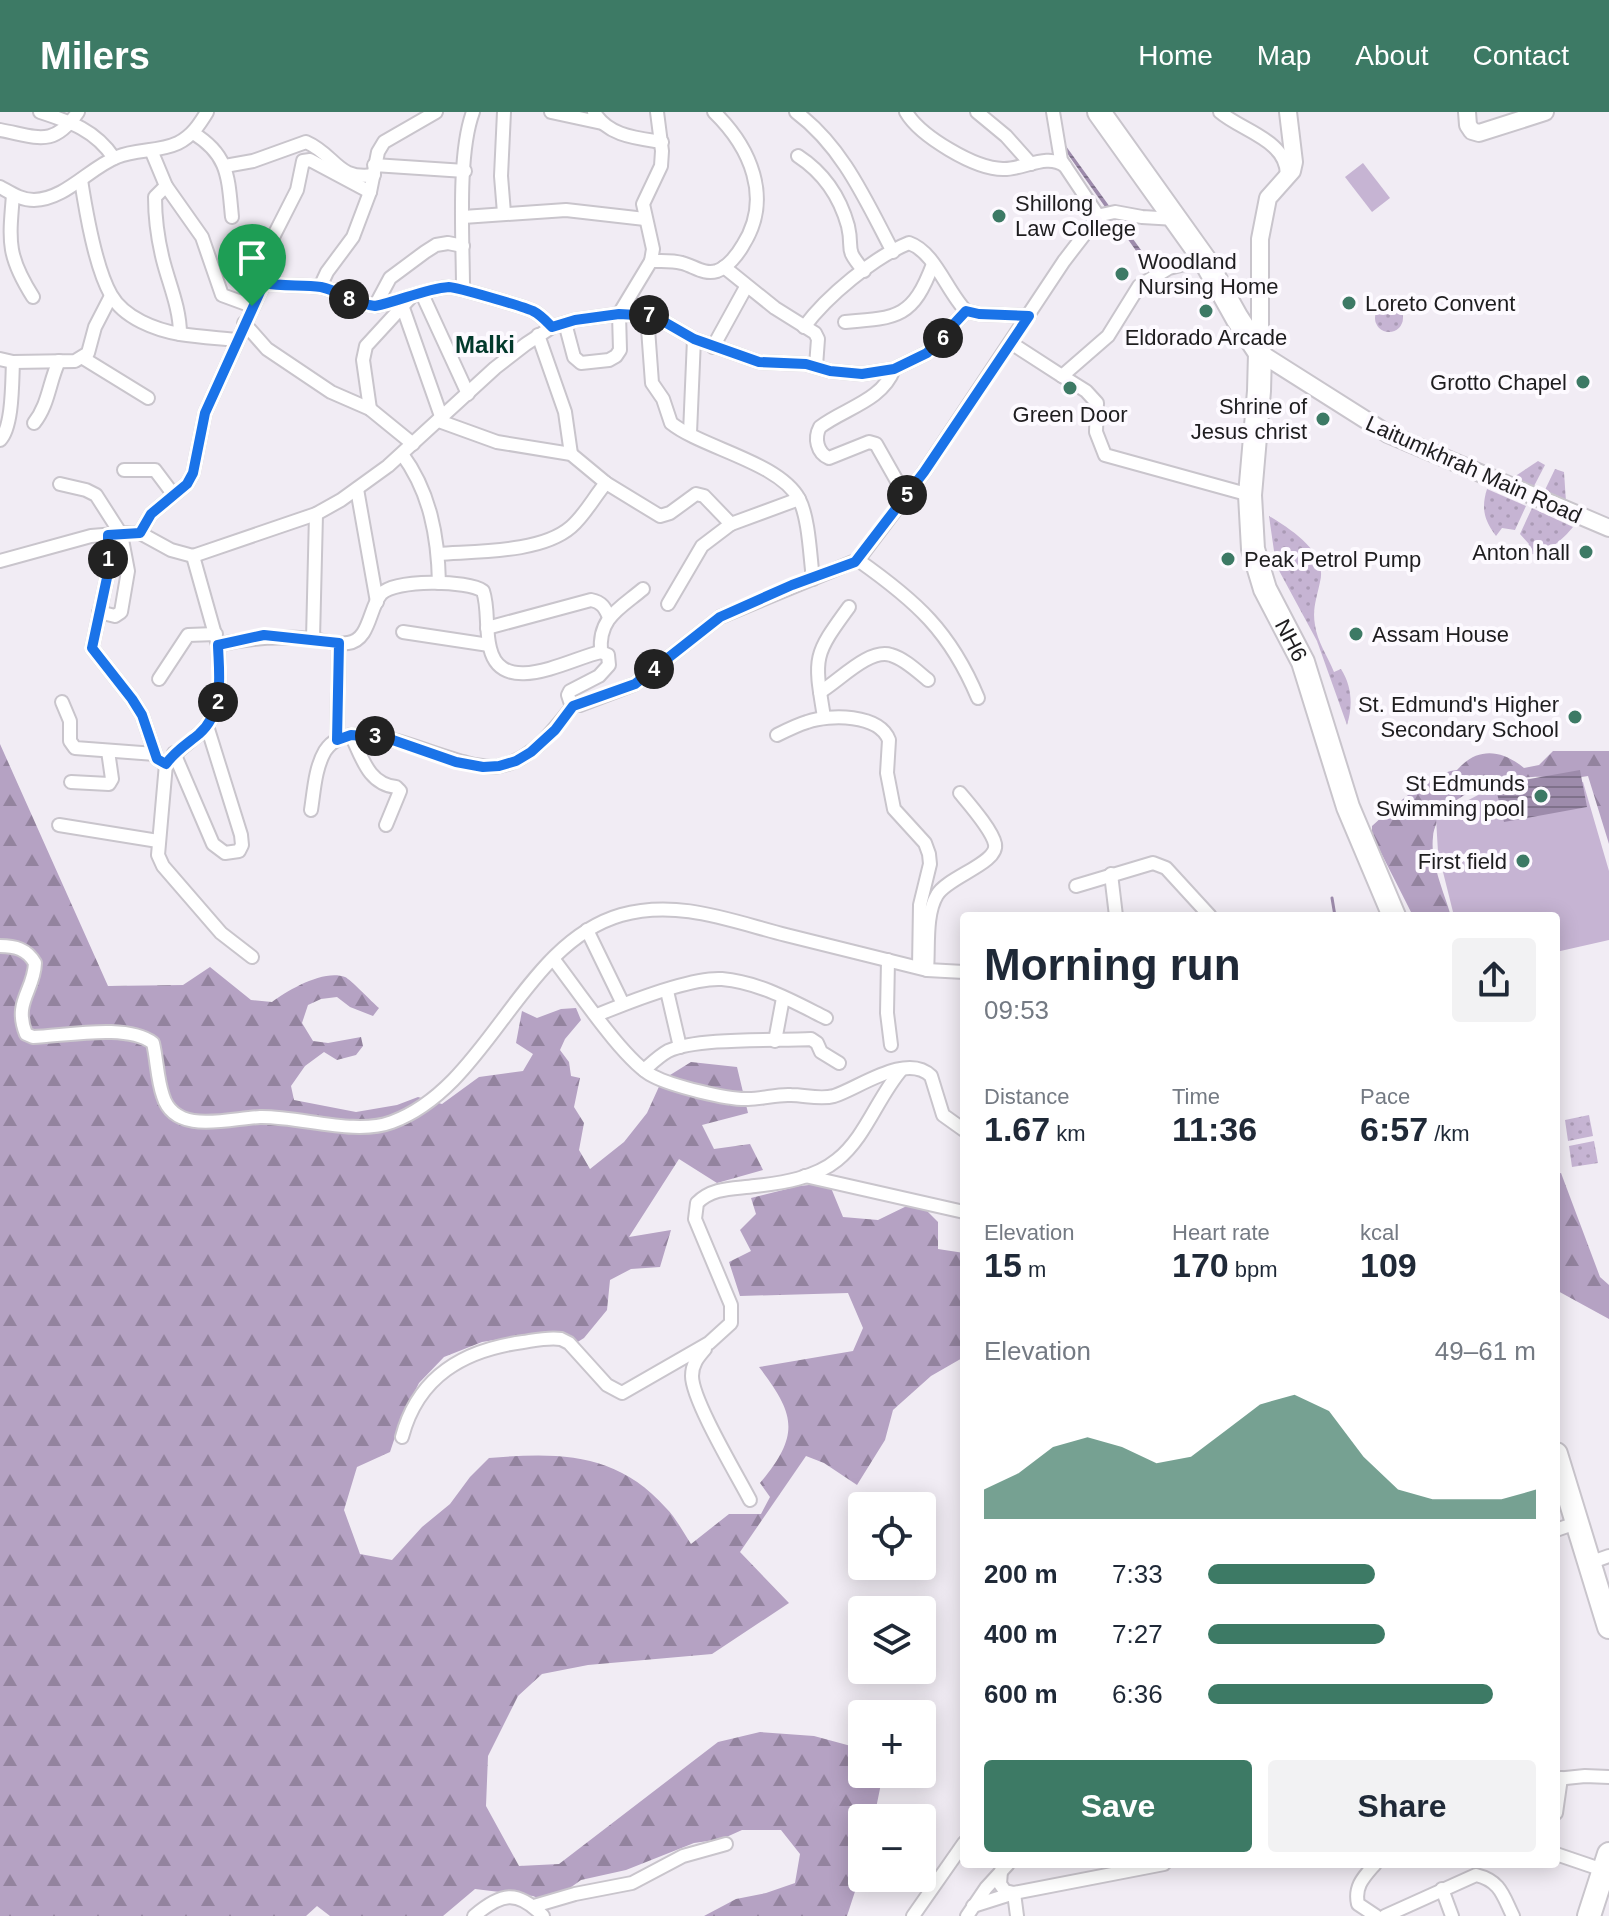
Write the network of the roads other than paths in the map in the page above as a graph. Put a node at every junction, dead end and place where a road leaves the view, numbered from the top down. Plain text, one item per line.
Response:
1 (40, 112) edge
2 (207, 112) edge
3 (436, 112) edge
4 (473, 112) edge
5 (504, 112) edge
6 (551, 112) edge
7 (657, 112) edge
8 (714, 112) edge
9 (796, 112) edge
10 (906, 112) edge
11 (977, 112) edge
12 (1053, 112) edge
13 (1099, 112) edge
14 (1220, 112) edge
15 (1288, 112) edge
16 (1467, 112) edge
17 (1545, 112) edge
18 (75, 117) edge
19 (598, 118) edge
20 (0, 130) edge
21 (193, 133) junction
22 (662, 142) junction
23 (151, 150) junction
24 (798, 156) dead end
25 (114, 158) junction
26 (1031, 164) junction
27 (225, 166) junction
28 (1065, 166) junction
29 (374, 170) junction
30 (465, 171) junction
31 (1287, 175) junction
32 (81, 180) junction
33 (166, 186) junction
34 (0, 187) edge
35 (370, 192) junction
36 (13, 195) junction
37 (504, 213) junction
38 (1100, 216) junction
39 (232, 217) dead end
40 (463, 217) junction
41 (645, 219) junction
42 (1176, 219) junction
43 (463, 246) junction
44 (893, 252) junction
45 (1204, 259) junction
46 (651, 261) junction
47 (933, 264) junction
48 (724, 267) junction
49 (864, 271) junction
50 (264, 283) junction
51 (320, 287) junction
52 (746, 287) junction
53 (463, 288) junction
54 (111, 296) junction
55 (33, 297) dead end
56 (412, 300) junction
57 (252, 306) junction
58 (375, 306) junction
59 (966, 311) junction
60 (619, 314) junction
61 (647, 315) junction
62 (1029, 316) junction
63 (845, 322) dead end
64 (244, 323) junction
65 (559, 325) junction
66 (804, 327) junction
67 (180, 334) junction
68 (538, 335) junction
69 (694, 339) junction
70 (237, 340) junction
71 (1011, 343) junction
72 (713, 347) junction
73 (1260, 353) junction
74 (83, 358) junction
75 (6, 360) edge
76 (59, 361) junction
77 (816, 366) junction
78 (894, 369) junction
79 (1062, 376) junction
80 (468, 394) junction
81 (148, 398) dead end
82 (370, 409) junction
83 (441, 420) junction
84 (34, 423) dead end
85 (690, 433) junction
86 (0, 440) edge
87 (413, 444) junction
88 (402, 454) junction
89 (571, 454) junction
90 (124, 470) dead end
91 (606, 483) junction
92 (60, 484) dead end
93 (357, 489) junction
94 (173, 494) junction
95 (1250, 495) junction
96 (906, 497) junction
97 (799, 499) junction
98 (316, 514) junction
99 (731, 524) junction
100 (1609, 528) edge
101 (140, 533) junction
102 (115, 535) junction
103 (438, 554) junction
104 (193, 556) junction
105 (858, 560) junction
106 (0, 561) edge
107 (813, 579) junction
108 (439, 583) junction
109 (643, 589) dead end
110 (377, 602) junction
111 (668, 604) dead end
112 (849, 607) dead end
113 (99, 612) junction
114 (609, 617) junction
115 (487, 628) junction
116 (403, 632) dead end
117 (217, 639) junction
118 (313, 639) junction
119 (339, 643) junction
120 (489, 645) junction
121 (601, 652) junction
122 (159, 679) dead end
123 (928, 680) dead end
124 (820, 692) junction
125 (978, 698) dead end
126 (62, 702) dead end
127 (573, 706) junction
128 (824, 717) junction
129 (207, 726) junction
130 (351, 735) junction
131 (777, 735) dead end
132 (337, 740) junction
133 (108, 751) junction
134 (155, 754) junction
135 (170, 759) junction
136 (71, 782) dead end
137 (960, 793) dead end
138 (311, 810) dead end
139 (59, 825) dead end
140 (386, 825) dead end
141 (158, 841) junction
142 (1111, 874) junction
143 (1076, 886) dead end
144 (1116, 912) edge
145 (1206, 912) edge
146 (1392, 912) edge
147 (587, 930) junction
148 (0, 946) edge
149 (252, 957) dead end
150 (554, 960) junction
151 (888, 960) junction
152 (923, 968) junction
153 (960, 972) edge
154 (667, 991) junction
155 (783, 998) junction
156 (623, 1004) junction
157 (597, 1015) junction
158 (826, 1018) dead end
159 (775, 1041) junction
160 (891, 1045) dead end
161 (680, 1047) junction
162 (839, 1063) dead end
163 (902, 1069) junction
164 (644, 1070) junction
165 (960, 1128) edge
166 (805, 1176) junction
167 (960, 1211) edge
168 (694, 1213) junction
169 (683, 1224) dead end
170 (709, 1343) junction
171 (402, 1437) dead end
172 (1560, 1483) edge
173 (750, 1500) dead end
174 (1566, 1527) edge
175 (1599, 1559) edge
176 (1609, 1627) edge
177 (1609, 1777) edge
178 (1560, 1778) edge
179 (726, 1844) dead end
180 (960, 1849) edge
181 (1560, 1855) edge
182 (1606, 1862) edge
183 (1005, 1868) edge
184 (1143, 1868) edge
185 (1372, 1868) edge
186 (1442, 1889) junction
187 (1014, 1893) junction
188 (538, 1911) edge
189 (970, 1911) edge
190 (474, 1916) edge
191 (913, 1916) edge
192 (1017, 1916) edge
193 (1376, 1916) edge
194 (1385, 1916) edge
195 (1452, 1916) edge
196 (1513, 1916) edge
197 (1589, 1916) edge

1 - 18 street
2 - 21 street
3 - 29 street
4 - 30 street
5 - 37 street
6 - 19 street
7 - 22 street
8 - 48 street
9 - 44 street
10 - 26 street
11 - 26 street
12 - 28 street
13 - 42 highway
14 - 31 street
15 - 31 street
16 - 17 street
18 - 20 street
18 - 25 street
19 - 22 street
21 - 23 street
21 - 27 street
22 - 41 street
23 - 25 street
23 - 33 street
24 - 49 street
25 - 32 street
26 - 28 street
27 - 29 street
27 - 39 street
28 - 38 street
29 - 30 street
29 - 35 street
30 - 40 street
31 - 73 street
32 - 36 street
32 - 54 street
33 - 57 street
33 - 67 street
34 - 36 street
35 - 50 street
35 - 51 street
36 - 55 street
37 - 40 street
37 - 41 street
38 - 42 street
38 - 62 street
40 - 43 street
41 - 46 street
42 - 45 highway
43 - 53 street
43 - 58 street
44 - 47 street
44 - 49 street
45 - 73 highway
45 - 79 street
46 - 48 street
46 - 60 street
47 - 59 street
47 - 63 street
48 - 52 street
49 - 66 street
50 - 51 street
50 - 57 street
51 - 58 street
52 - 66 street
52 - 72 street
53 - 56 street
53 - 65 street
54 - 67 street
54 - 74 street
56 - 58 street
56 - 80 street
56 - 82 street
56 - 83 street
57 - 64 street
59 - 62 street
59 - 78 street
60 - 61 street
60 - 65 street
60 - 65 street
61 - 69 street
61 - 85 street
62 - 71 street
64 - 70 street
64 - 82 street
65 - 68 street
66 - 77 street
67 - 70 street
68 - 80 street
68 - 89 street
69 - 72 street
69 - 85 street
70 - 94 street
71 - 79 street
71 - 96 street
72 - 77 street
73 - 95 highway, NH6 / NH6
73 - 100 street, Laitumkhrah Main Road
74 - 76 street
74 - 81 street
75 - 76 street
75 - 86 street
76 - 84 street
77 - 78 street
78 - 96 street
79 - 95 street
80 - 83 street
82 - 87 street
83 - 87 street
83 - 89 street
85 - 97 street
87 - 88 street
88 - 93 street
88 - 103 street
89 - 91 street
90 - 94 street
91 - 99 street
91 - 103 street
92 - 102 street
93 - 98 street
93 - 110 street
94 - 101 street
95 - 146 highway, NH6 / NH6
96 - 105 street
97 - 99 street
97 - 107 street
98 - 104 street
98 - 118 street
99 - 111 street
101 - 102 street
101 - 104 street
102 - 106 street
102 - 113 street
102 - 113 street
103 - 108 street
104 - 117 street
105 - 107 street
105 - 125 street
107 - 127 street
108 - 110 street
108 - 115 street
109 - 114 street
110 - 119 street
112 - 124 street
113 - 134 street
114 - 115 street
114 - 121 street
115 - 120 street
116 - 120 street
117 - 118 street
117 - 122 street
117 - 129 street
118 - 119 street
119 - 132 street
120 - 121 street
121 - 127 street
123 - 124 street
124 - 128 street
126 - 133 street
127 - 130 street
128 - 131 street
128 - 152 street
129 - 135 street
129 - 135 street
130 - 132 street
130 - 140 street
132 - 138 street
133 - 134 street
133 - 136 street
134 - 135 street
135 - 141 street
137 - 152 street
139 - 141 street
141 - 149 street
142 - 143 street
142 - 144 street
142 - 145 street
147 - 150 street
147 - 151 street
147 - 156 street
148 - 150 street
150 - 157 street
151 - 152 street
151 - 160 street
152 - 153 street
154 - 155 street
154 - 156 street
154 - 161 street
155 - 158 street
155 - 159 street
156 - 157 street
157 - 164 street
159 - 161 street
159 - 162 street
161 - 164 street
163 - 164 street
163 - 165 street
163 - 166 street
166 - 167 street
166 - 168 street
168 - 169 street
168 - 170 street
170 - 171 street
170 - 173 street
172 - 174 highway
174 - 175 highway
175 - 176 highway
177 - 178 street
179 - 188 street
180 - 191 street
181 - 182 street
182 - 197 highway
183 - 187 street
183 - 189 street
184 - 187 street
185 - 193 street
186 - 194 street
186 - 195 street
186 - 196 street
187 - 189 street
187 - 192 street
188 - 190 street

